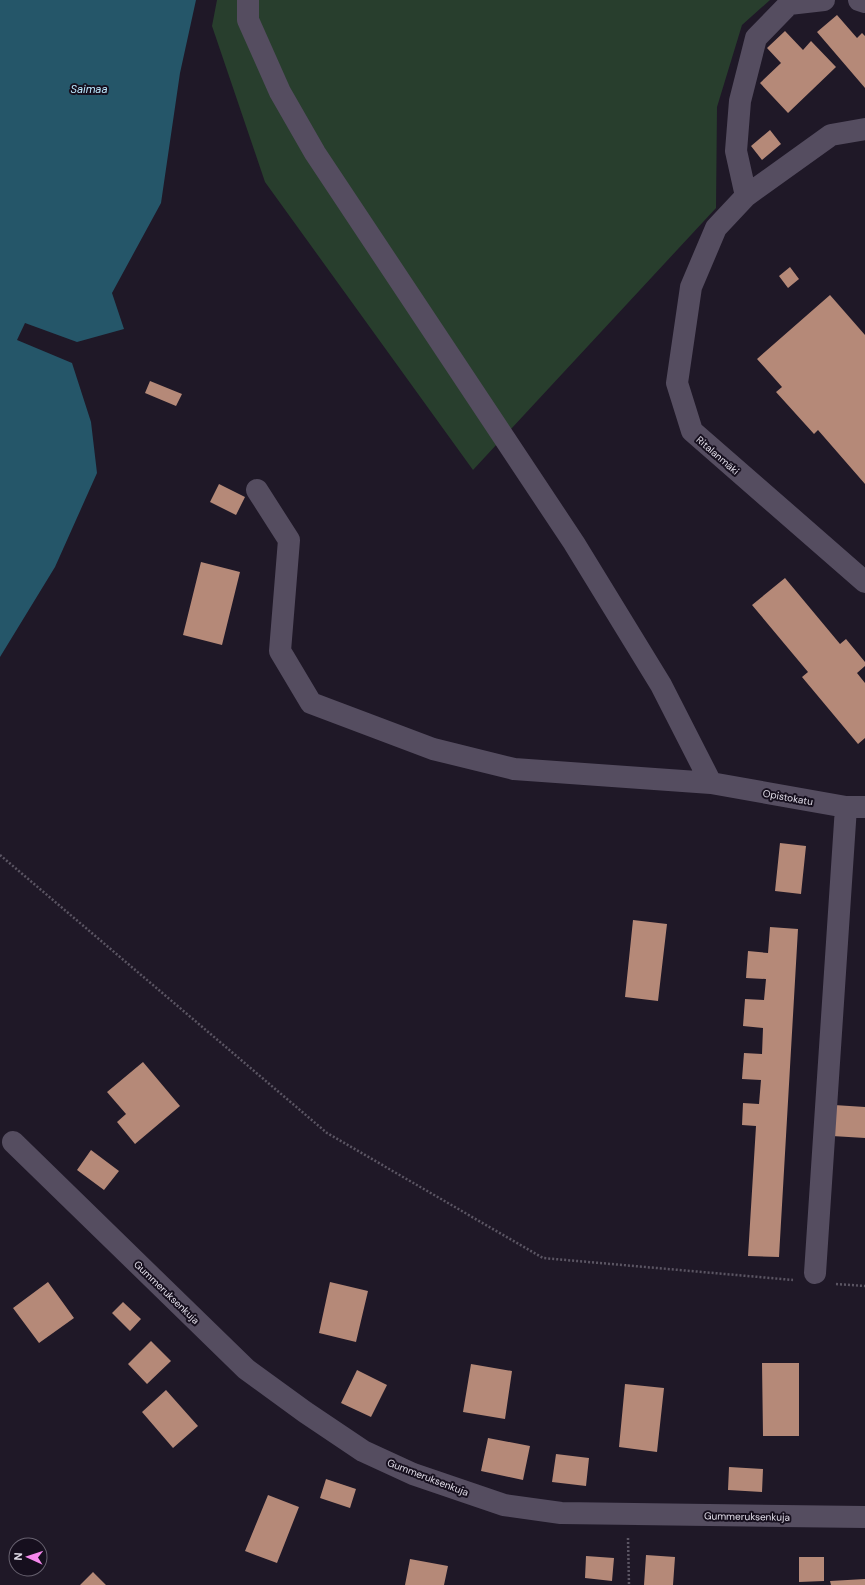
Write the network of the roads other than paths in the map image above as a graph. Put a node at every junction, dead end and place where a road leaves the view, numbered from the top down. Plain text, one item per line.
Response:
1 (248, 0) edge
2 (824, 0) edge
3 (859, 0) edge
4 (865, 2) edge
5 (865, 129) edge
6 (746, 196) junction
7 (257, 490) dead end
8 (865, 582) edge
9 (711, 783) junction
10 (856, 807) edge
11 (13, 1142) dead end
12 (814, 1273) dead end
13 (865, 1518) edge

1 - 9 street
2 - 6 street
3 - 4 street
5 - 6 street, Ritalanmäki
6 - 8 street, Ritalanmäki
7 - 9 street, Opistokatu
9 - 10 street, Opistokatu
10 - 12 street
11 - 13 street, Gummeruksenkuja

